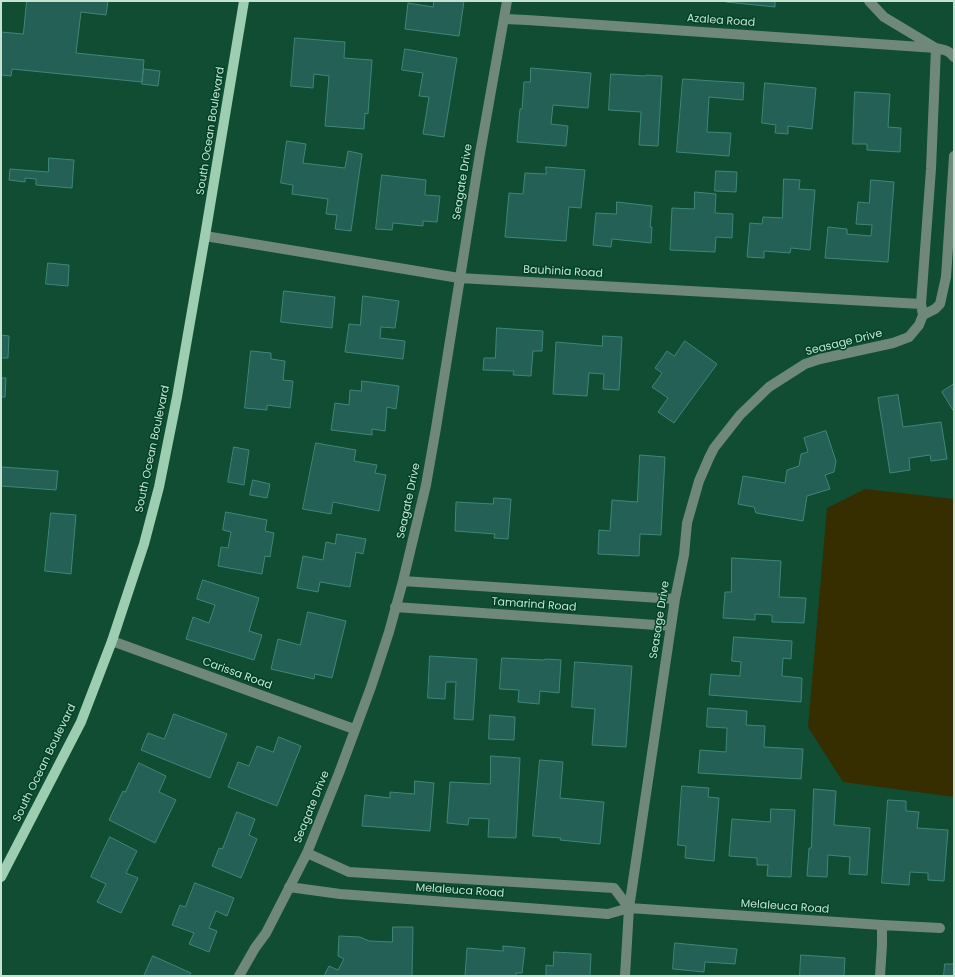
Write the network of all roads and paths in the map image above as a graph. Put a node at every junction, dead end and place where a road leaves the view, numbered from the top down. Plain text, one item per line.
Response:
1 (244, 1) edge
2 (507, 1) edge
3 (869, 1) edge
4 (505, 19) junction
5 (936, 48) junction
6 (954, 57) edge
7 (954, 156) edge
8 (205, 236) junction
9 (459, 278) junction
10 (921, 304) junction
11 (923, 315) junction
12 (403, 581) junction
13 (675, 599) junction
14 (396, 607) junction
15 (671, 626) junction
16 (112, 642) junction
17 (354, 730) junction
18 (307, 853) junction
19 (1, 877) edge
20 (289, 887) junction
21 (629, 908) junction
22 (882, 925) junction
23 (940, 928) dead end
24 (239, 976) edge
25 (625, 976) edge
26 (880, 976) edge

1 - 8 main road, South Ocean Boulevard
2 - 4 street, Seagate Drive
3 - 5 street
4 - 5 street, Azalea Road
4 - 9 street, Seagate Drive
5 - 6 street
5 - 10 street
7 - 11 street
8 - 9 street, Bauhinia Road
8 - 16 main road, South Ocean Boulevard
9 - 10 street, Bauhinia Road
9 - 12 street, Seagate Drive
10 - 11 street
11 - 13 street, Seasage Drive
12 - 13 street, Tamarind Road
12 - 14 street, Seagate Drive
13 - 15 street, Seasage Drive
14 - 15 street, Tamarind Road
14 - 17 street, Seagate Drive
15 - 21 street, Seasage Drive
16 - 17 street, Carissa Road
16 - 19 main road, South Ocean Boulevard
17 - 18 street, Seagate Drive
18 - 20 street, Seagate Drive
18 - 21 street, Melaleuca Road
20 - 21 street, Melaleuca Road
20 - 24 street, Seagate Drive
21 - 22 street, Melaleuca Road
21 - 25 street, Seasage Drive
22 - 23 street, Melaleuca Road
22 - 26 street

